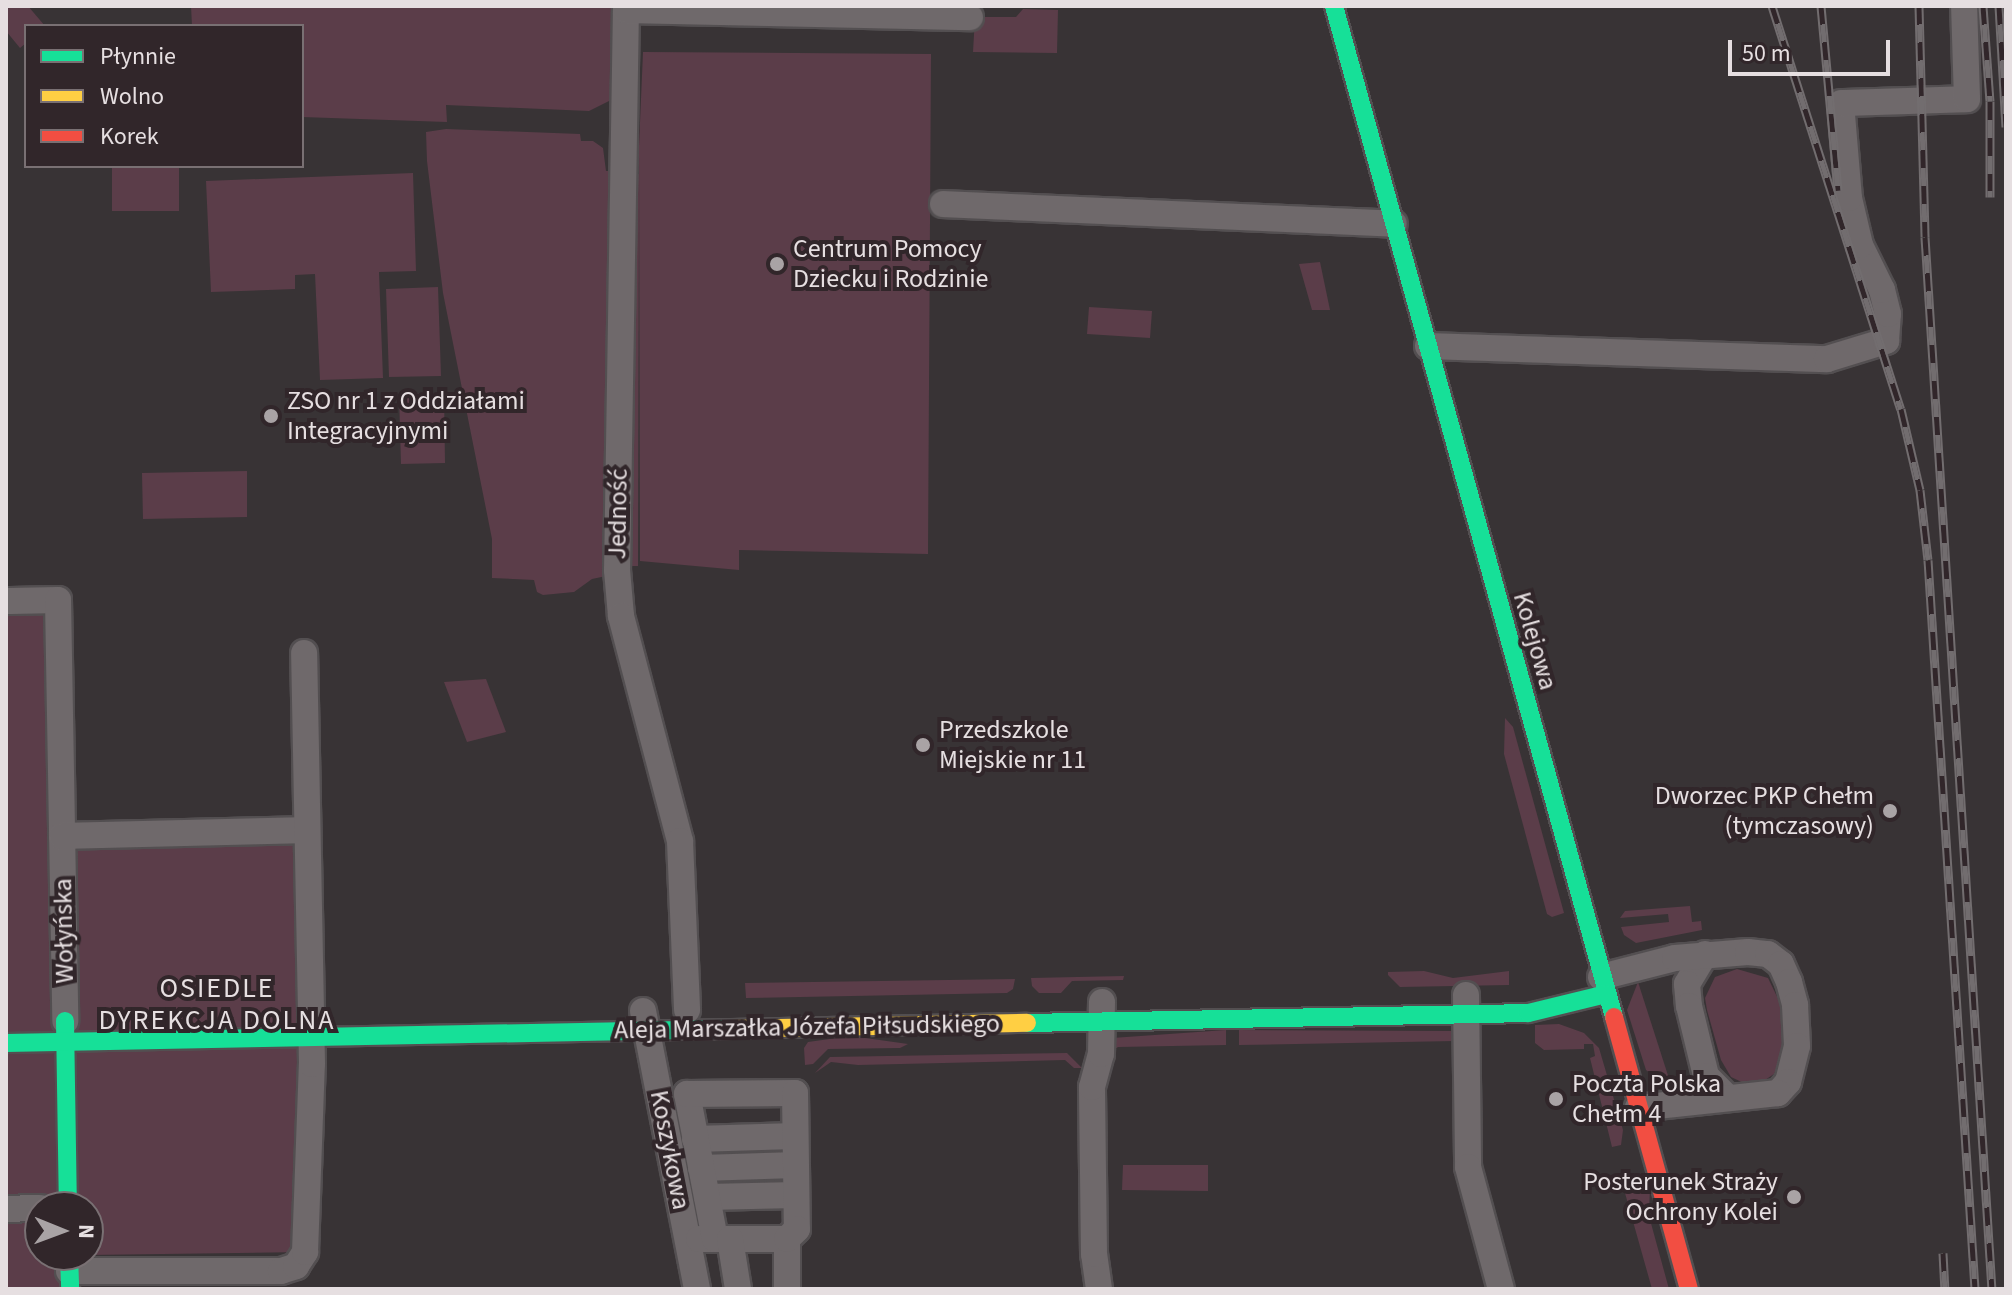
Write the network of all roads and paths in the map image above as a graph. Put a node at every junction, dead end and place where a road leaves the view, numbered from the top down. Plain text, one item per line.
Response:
1 (1334, 6) edge
2 (1964, 6) edge
3 (626, 8) edge
4 (970, 17) dead end
5 (943, 204) dead end
6 (1394, 224) junction
7 (1428, 346) junction
8 (6, 601) edge
9 (304, 653) dead end
10 (307, 830) junction
11 (62, 836) junction
12 (1705, 954) junction
13 (1603, 985) junction
14 (1246, 999) dead end
15 (1466, 1005) junction
16 (1101, 1007) junction
17 (662, 1013) junction
18 (311, 1022) junction
19 (65, 1026) junction
20 (6, 1043) edge
21 (1728, 1098) junction
22 (1638, 1108) junction
23 (795, 1136) junction
24 (695, 1139) junction
25 (796, 1165) junction
26 (701, 1168) junction
27 (68, 1191) edge
28 (796, 1195) junction
29 (707, 1197) junction
30 (688, 1239) junction
31 (723, 1239) junction
32 (787, 1239) junction
33 (69, 1272) edge
34 (697, 1289) edge
35 (738, 1289) edge
36 (787, 1289) edge
37 (1099, 1289) edge
38 (1501, 1289) edge
39 (1689, 1289) edge

1 - 6 street, Kolejowa
2 - 7 street
3 - 4 street, Jedność
3 - 17 street, Jedność
5 - 6 street
6 - 7 street, Kolejowa
7 - 13 street, Kolejowa
8 - 11 street, Wołyńska
9 - 10 street
10 - 11 street
10 - 18 street
11 - 19 street, Wołyńska
12 - 13 street
12 - 21 street
12 - 21 street
13 - 15 street, Aleja Marszałka Józefa Piłsudskiego
13 - 22 street, Kolejowa
14 - 15 street, Aleja Marszałka Józefa Piłsudskiego
15 - 16 street, Aleja Marszałka Józefa Piłsudskiego
15 - 38 street
16 - 17 street, Aleja Marszałka Józefa Piłsudskiego
16 - 37 street
17 - 18 street, Aleja Marszałka Józefa Piłsudskiego
17 - 30 street, Koszykowa
18 - 19 street, Aleja Marszałka Józefa Piłsudskiego
18 - 33 street
19 - 20 street, Aleja Marszałka Józefa Piłsudskiego
19 - 27 street, Wołyńska
21 - 22 street
22 - 39 street, Kolejowa
23 - 24 street
23 - 24 street
23 - 25 street
24 - 26 street
25 - 26 street
25 - 28 street
26 - 29 street
28 - 29 street
28 - 32 street
29 - 31 street
30 - 31 street
30 - 34 street, Koszykowa
31 - 32 street
31 - 35 street
32 - 36 street

